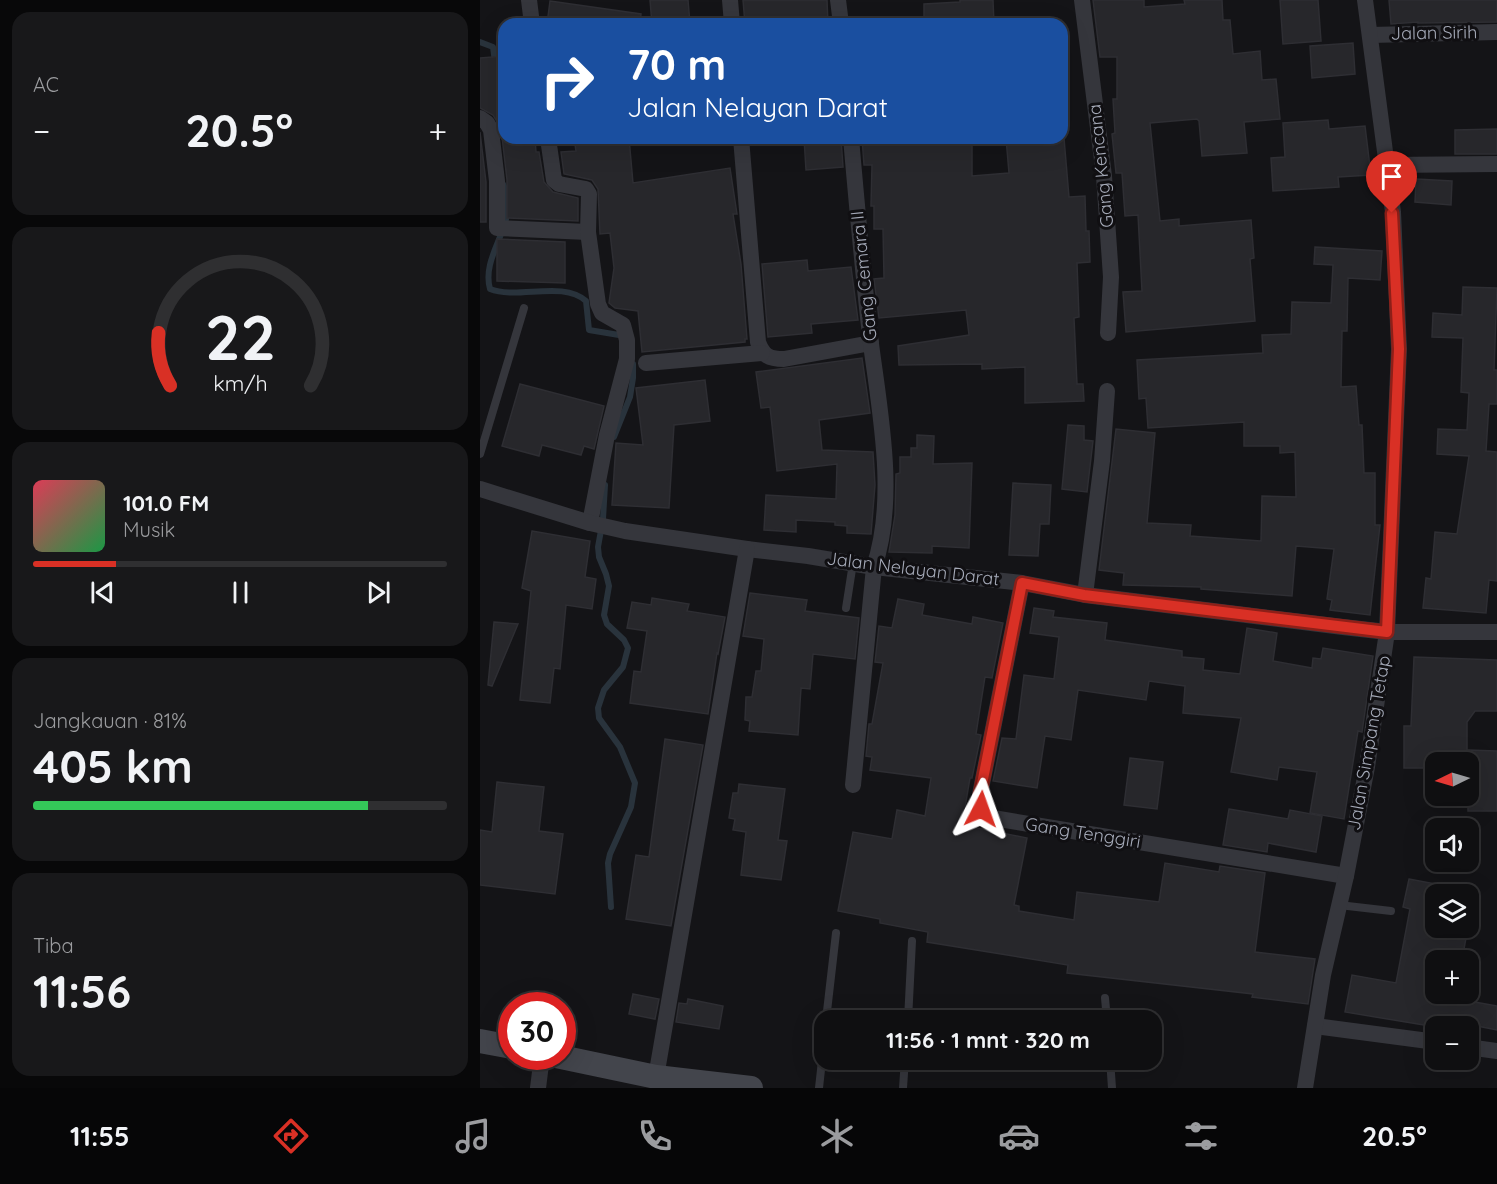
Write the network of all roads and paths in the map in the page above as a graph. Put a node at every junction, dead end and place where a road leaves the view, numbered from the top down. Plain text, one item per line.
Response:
1 (529, 0) edge
2 (730, 0) edge
3 (838, 0) edge
4 (1082, 0) edge
5 (1365, 0) edge
6 (531, 18) edge
7 (732, 18) edge
8 (840, 18) edge
9 (1497, 32) edge
10 (1370, 35) junction
11 (485, 124) edge
12 (549, 144) edge
13 (742, 144) edge
14 (851, 144) edge
15 (1497, 164) edge
16 (1387, 165) junction
17 (588, 232) junction
18 (524, 308) dead end
19 (1108, 333) dead end
20 (871, 343) junction
21 (762, 353) junction
22 (646, 363) dead end
23 (1107, 391) dead end
24 (480, 454) edge
25 (481, 492) edge
26 (592, 524) junction
27 (747, 549) junction
28 (853, 563) junction
29 (874, 567) junction
30 (1022, 583) junction
31 (1084, 595) junction
32 (846, 608) dead end
33 (1387, 632) junction
34 (1497, 633) edge
35 (854, 785) dead end
36 (1346, 876) junction
37 (1339, 905) junction
38 (1391, 911) dead end
39 (836, 933) dead end
40 (912, 941) dead end
41 (1105, 998) dead end
42 (827, 1010) edge
43 (909, 1010) edge
44 (1106, 1010) edge
45 (1315, 1026) junction
46 (480, 1041) edge
47 (1425, 1041) edge
48 (498, 1044) edge
49 (1479, 1049) edge
50 (1497, 1051) edge
51 (576, 1060) edge
52 (540, 1070) edge
53 (821, 1070) edge
54 (904, 1070) edge
55 (1111, 1070) edge
56 (656, 1077) junction
57 (688, 1084) edge
58 (538, 1088) edge
59 (751, 1088) edge
60 (819, 1088) edge
61 (903, 1088) edge
62 (1112, 1088) edge
63 (1305, 1088) edge

1 - 6 street
2 - 7 street
3 - 8 street
4 - 19 street, Gang Kencana
5 - 10 street, Jalan Simpang Tetap
9 - 10 street, Jalan Sirih
10 - 16 street, Jalan Simpang Tetap
11 - 17 street
12 - 17 street
13 - 21 street
14 - 20 street, Gang Cemara II
15 - 16 street
16 - 33 street, Jalan Simpang Tetap
17 - 26 street
18 - 24 lane
20 - 21 street
20 - 29 street, Gang Cemara II
21 - 22 street
23 - 31 street
25 - 26 street, Jalan Nelayan Darat
26 - 27 street, Jalan Nelayan Darat
27 - 28 street, Jalan Nelayan Darat
27 - 56 street
28 - 29 street, Jalan Nelayan Darat
28 - 32 lane
29 - 30 street, Jalan Nelayan Darat
29 - 35 street, Gang Cemara II
30 - 31 street, Jalan Nelayan Darat
30 - 36 street, Gang Tenggiri
31 - 33 street, Jalan Nelayan Darat
33 - 34 street, Jalan Nelayan Darat
33 - 36 street, Jalan Simpang Tetap
36 - 37 street, Jalan Simpang Tetap
37 - 38 lane
37 - 45 street, Jalan Simpang Tetap
39 - 42 lane
40 - 43 lane
41 - 44 lane
45 - 47 street
45 - 63 street, Jalan Simpang Tetap
46 - 48 street
49 - 50 street
51 - 56 street
52 - 58 street
53 - 60 lane
54 - 61 lane
55 - 62 lane
56 - 57 street
57 - 59 street

